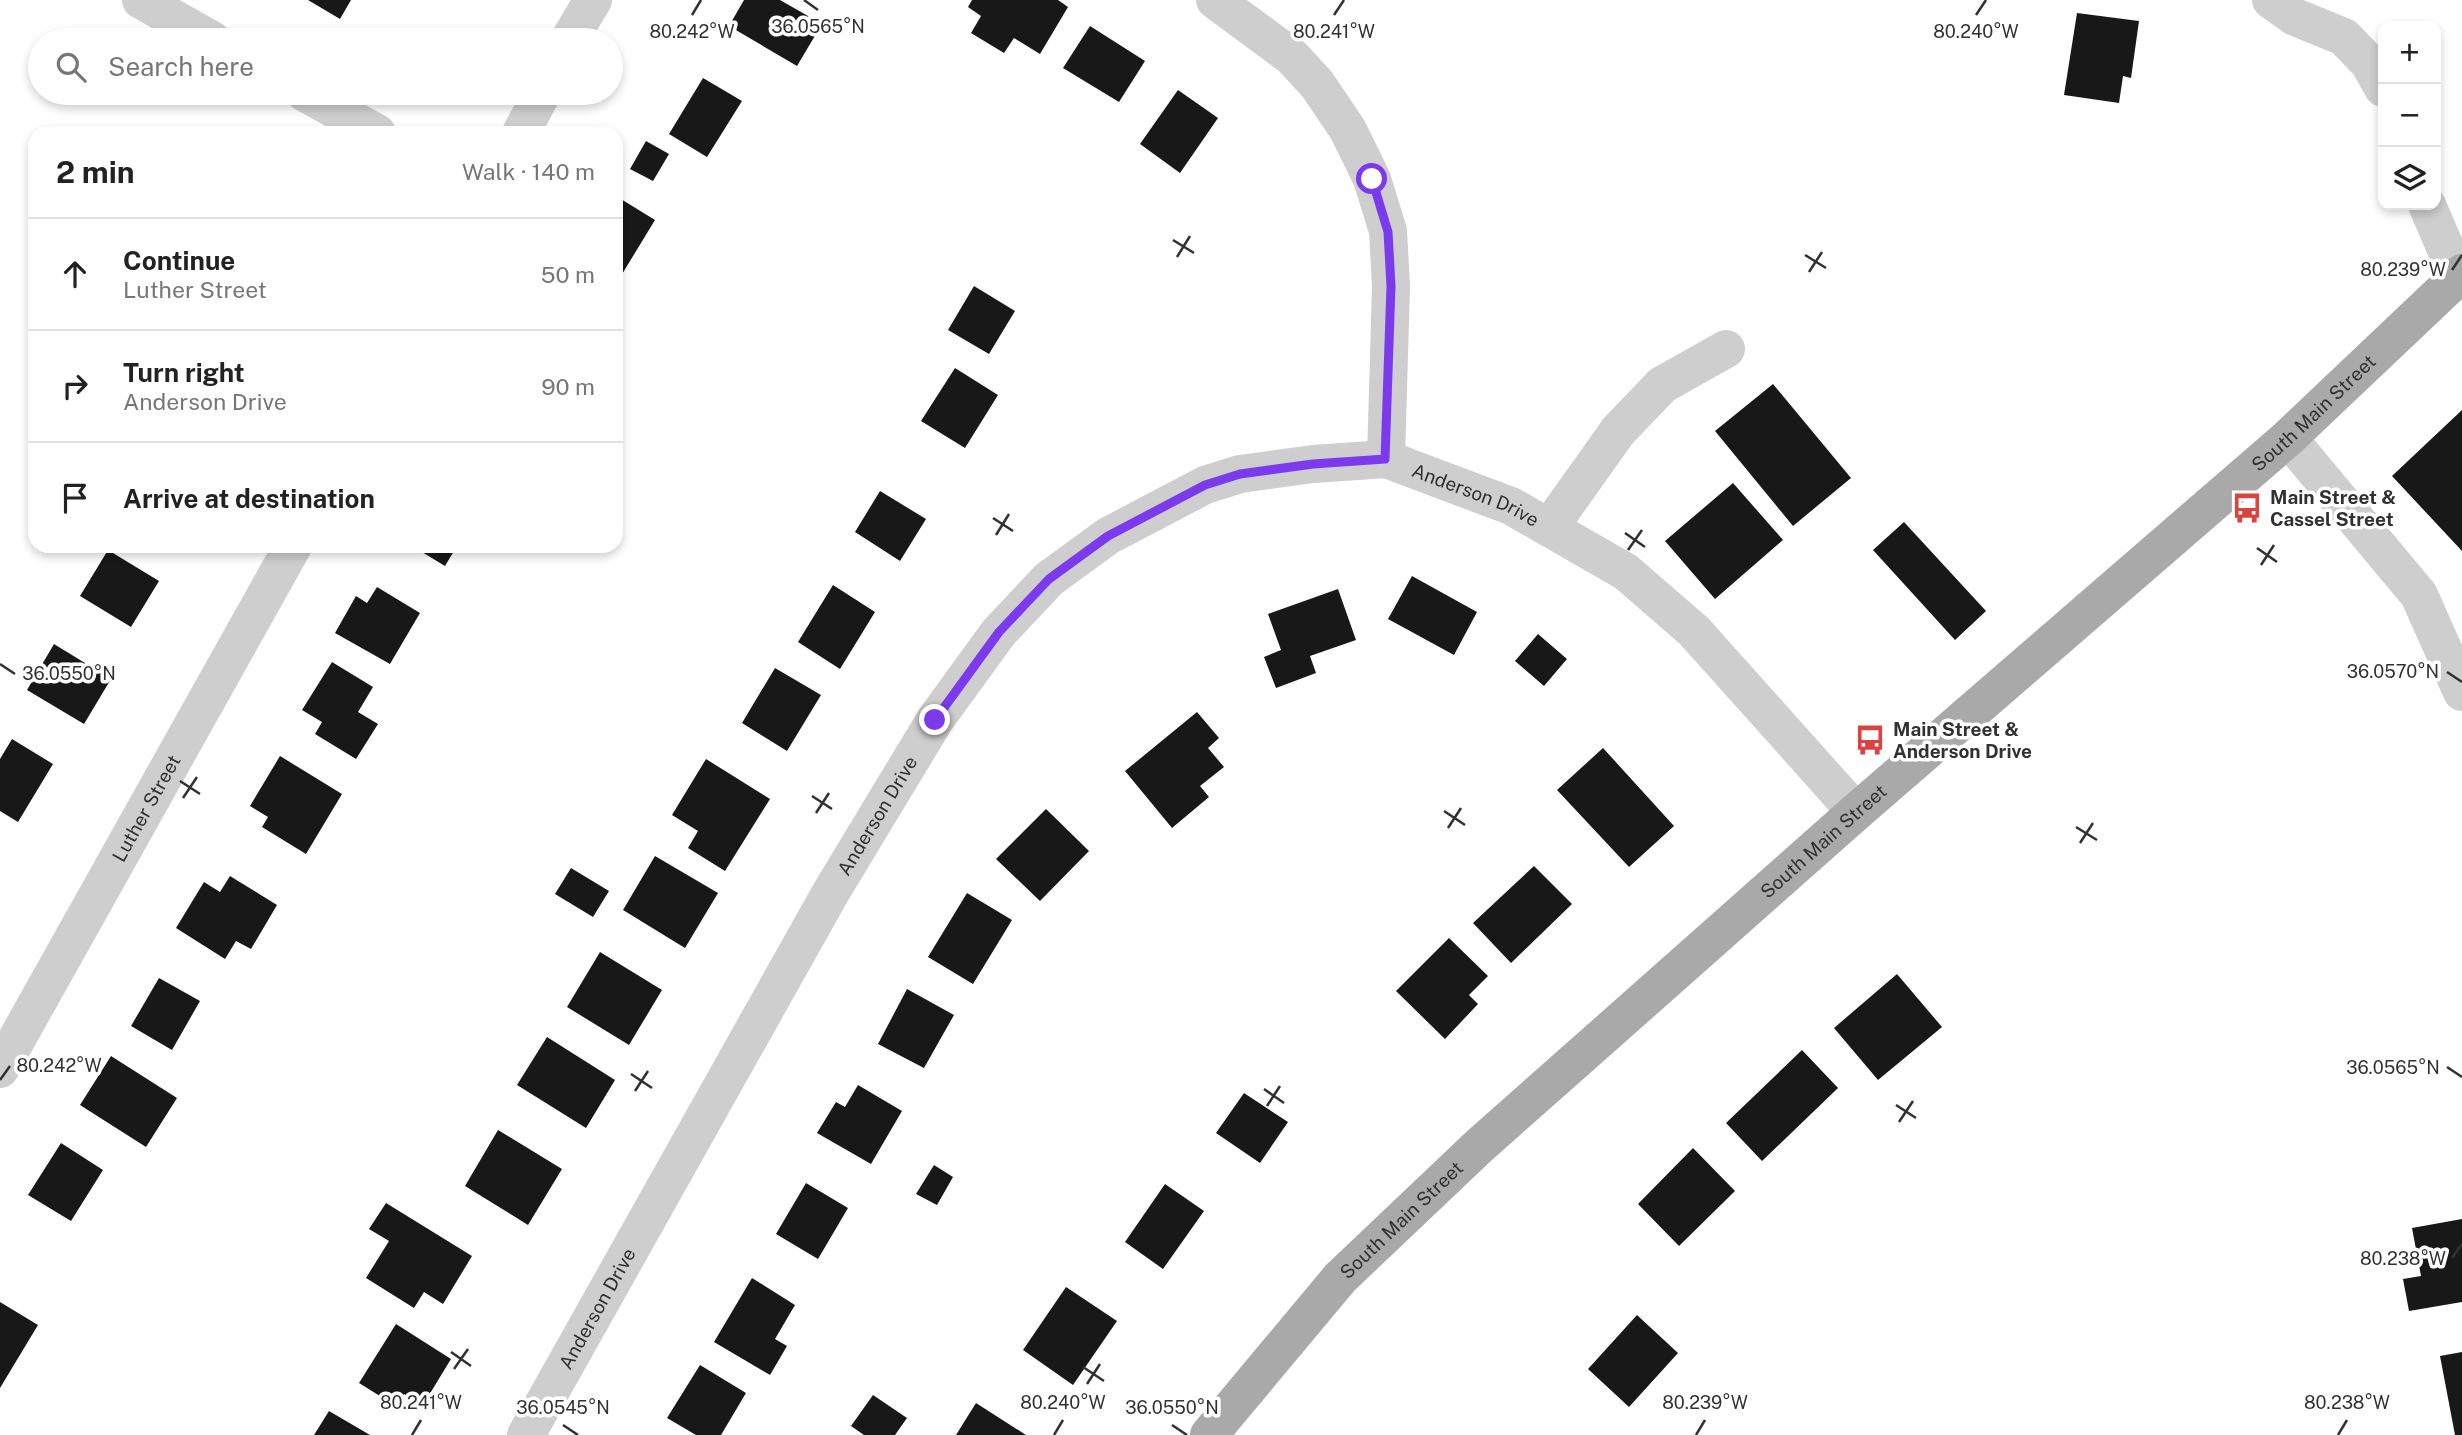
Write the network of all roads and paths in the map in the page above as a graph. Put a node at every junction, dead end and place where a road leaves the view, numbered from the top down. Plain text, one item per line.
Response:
1 (141, 0) edge
2 (593, 0) edge
3 (1215, 0) edge
4 (2271, 0) edge
5 (191, 28) edge
6 (576, 28) edge
7 (2381, 84) edge
8 (327, 105) edge
9 (536, 105) edge
10 (364, 126) edge
11 (525, 126) edge
12 (2429, 210) edge
13 (2460, 275) edge
14 (1726, 349) dead end
15 (2288, 438) junction
16 (1385, 459) junction
17 (1549, 528) junction
18 (289, 553) edge
19 (2460, 681) edge
20 (1856, 812) junction
21 (0, 1069) edge
22 (526, 1435) edge
23 (1209, 1435) edge

1 - 5 street
2 - 6 street
3 - 16 street
4 - 7 street
8 - 10 street
9 - 11 street
12 - 13 street
13 - 15 main road, South Main Street
14 - 17 street
15 - 19 street
15 - 20 main road, South Main Street
16 - 17 street, Anderson Drive
16 - 22 street, Anderson Drive
17 - 20 street, Anderson Drive
18 - 21 street, Luther Street
20 - 23 main road, South Main Street

